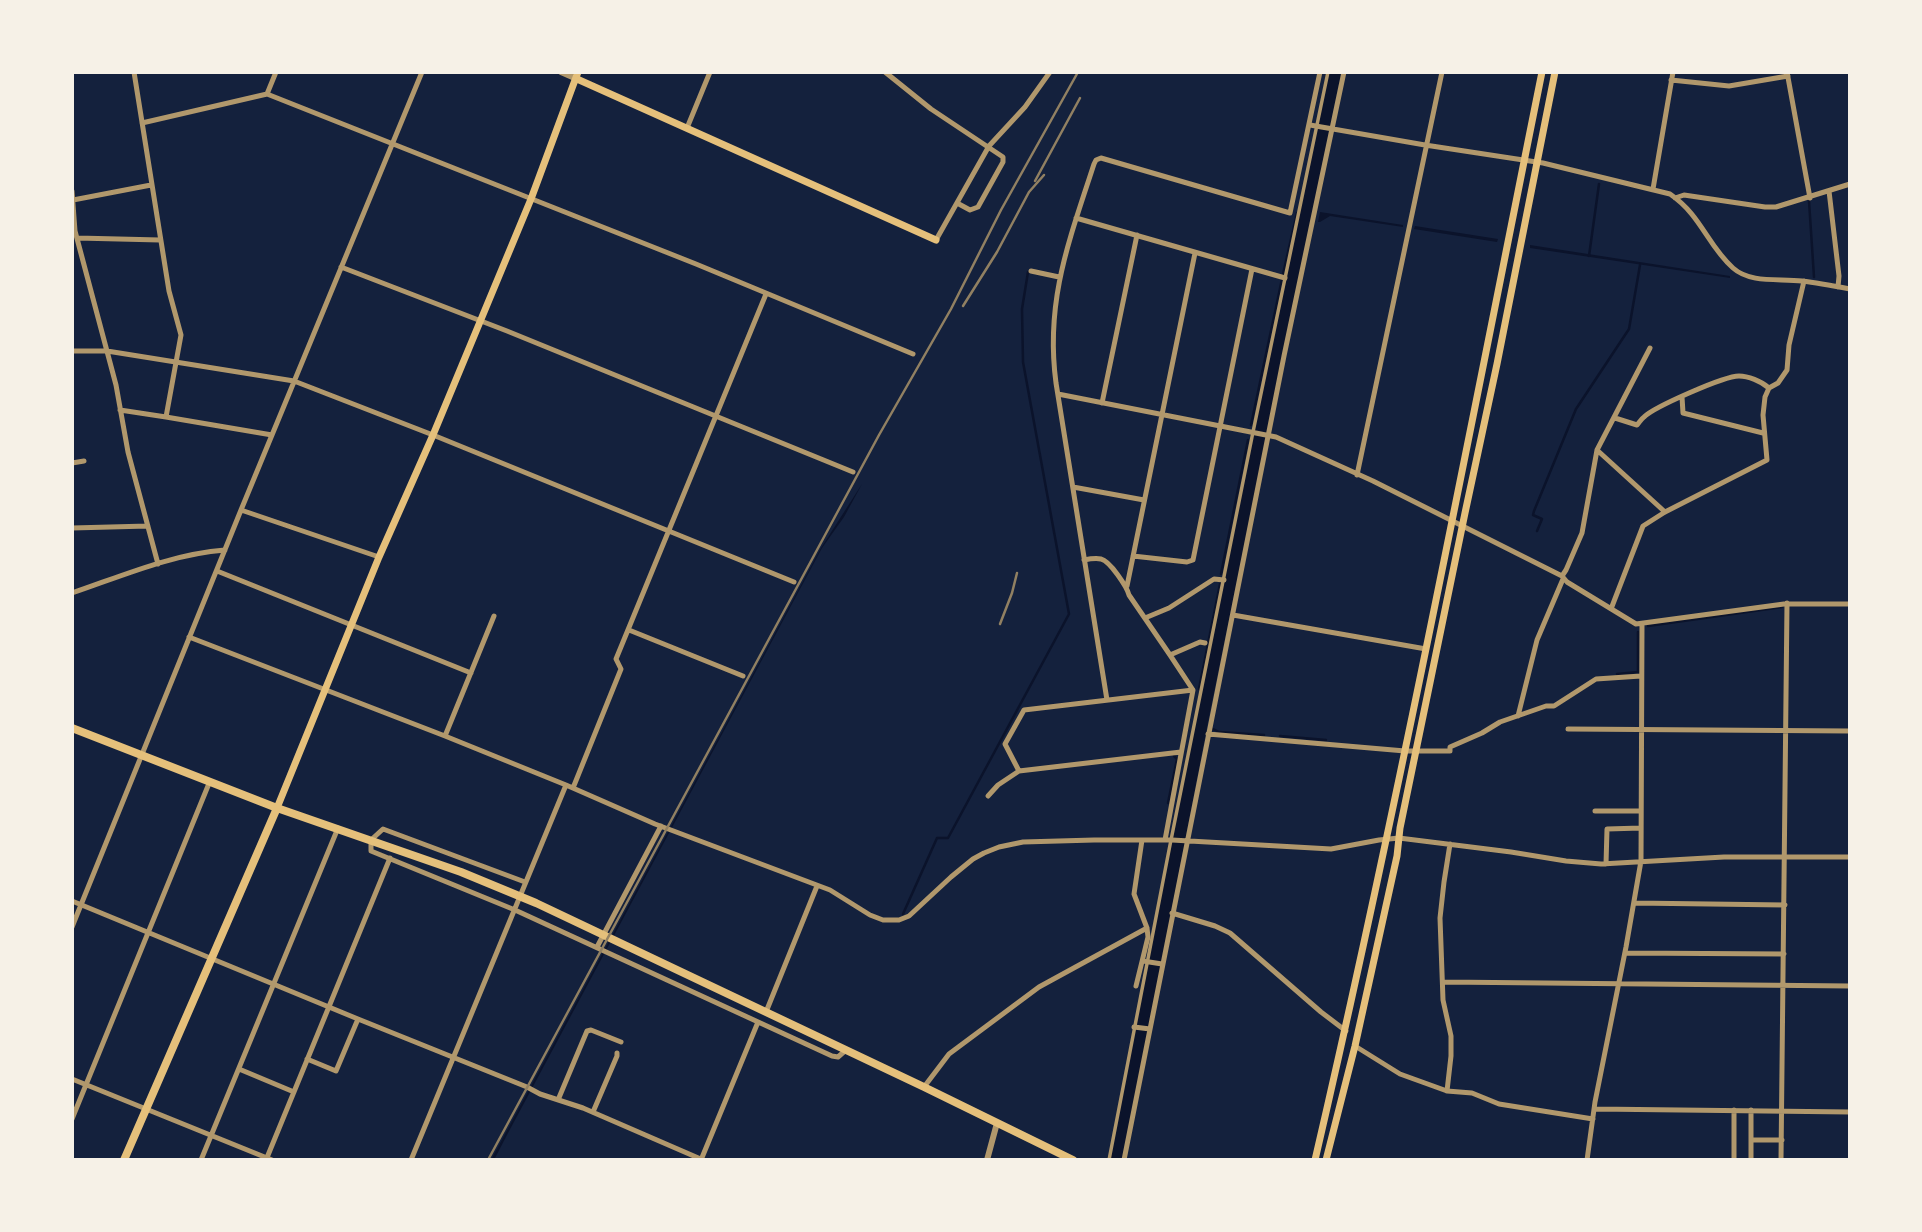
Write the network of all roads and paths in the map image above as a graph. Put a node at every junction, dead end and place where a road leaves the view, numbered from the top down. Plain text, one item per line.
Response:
1 (134, 72) edge
2 (276, 72) edge
3 (422, 72) edge
4 (561, 72) edge
5 (710, 72) edge
6 (886, 72) edge
7 (1050, 72) edge
8 (1320, 72) edge
9 (1328, 72) edge
10 (1344, 72) edge
11 (1442, 72) edge
12 (1542, 72) edge
13 (1555, 72) edge
14 (1673, 72) edge
15 (580, 74) edge
16 (1787, 74) edge
17 (1671, 80) junction
18 (267, 94) junction
19 (142, 123) junction
20 (1313, 125) junction
21 (687, 128) junction
22 (1332, 129) junction
23 (392, 143) junction
24 (1425, 145) junction
25 (989, 146) junction
26 (1525, 160) junction
27 (1537, 162) junction
28 (1850, 184) edge
29 (151, 185) junction
30 (1653, 189) junction
31 (72, 191) edge
32 (1829, 191) junction
33 (1675, 198) junction
34 (1810, 198) junction
35 (531, 199) junction
36 (73, 200) edge
37 (957, 202) junction
38 (1076, 218) junction
39 (74, 230) edge
40 (1137, 236) junction
41 (77, 238) junction
42 (160, 240) junction
43 (936, 240) joint
44 (1195, 253) junction
45 (341, 267) junction
46 (1252, 269) junction
47 (1031, 271) dead end
48 (1059, 277) junction
49 (1285, 278) junction
50 (1804, 281) junction
51 (1838, 281) junction
52 (1850, 289) edge
53 (766, 294) junction
54 (480, 321) junction
55 (1650, 348) dead end
56 (72, 351) edge
57 (107, 351) junction
58 (913, 354) dead end
59 (176, 362) junction
60 (294, 381) junction
61 (1769, 388) junction
62 (1058, 394) junction
63 (1682, 397) junction
64 (1102, 403) junction
65 (120, 411) junction
66 (1161, 414) junction
67 (715, 415) junction
68 (166, 417) junction
69 (1615, 418) junction
70 (1222, 426) junction
71 (1253, 433) junction
72 (1763, 433) junction
73 (272, 435) junction
74 (433, 435) junction
75 (1267, 435) junction
76 (1597, 450) junction
77 (84, 461) dead end
78 (72, 463) edge
79 (853, 472) dead end
80 (1357, 475) junction
81 (1073, 487) junction
82 (1144, 500) junction
83 (241, 510) junction
84 (1665, 512) junction
85 (1451, 521) junction
86 (148, 526) junction
87 (1463, 527) junction
88 (72, 528) edge
89 (669, 531) junction
90 (225, 550) junction
91 (1133, 556) junction
92 (379, 557) junction
93 (1084, 559) junction
94 (158, 564) junction
95 (217, 571) junction
96 (1562, 578) junction
97 (1223, 580) junction
98 (794, 582) dead end
99 (1127, 586) junction
100 (72, 593) edge
101 (1787, 603) junction
102 (1850, 604) edge
103 (1611, 609) junction
104 (1233, 615) junction
105 (494, 616) dead end
106 (1145, 618) junction
107 (1642, 624) junction
108 (352, 626) junction
109 (629, 630) junction
110 (189, 637) junction
111 (1205, 643) dead end
112 (1426, 649) junction
113 (1170, 655) junction
114 (471, 673) junction
115 (743, 676) dead end
116 (1641, 676) junction
117 (327, 689) junction
118 (1193, 690) junction
119 (1107, 700) junction
120 (1518, 716) junction
121 (72, 728) edge
122 (1568, 729) dead end
123 (1641, 729) junction
124 (1786, 730) junction
125 (1850, 730) edge
126 (1208, 734) junction
127 (445, 736) junction
128 (1405, 751) junction
129 (1416, 751) junction
130 (1181, 752) junction
131 (142, 755) junction
132 (1019, 771) junction
133 (210, 781) junction
134 (566, 785) junction
135 (573, 788) junction
136 (988, 796) dead end
137 (277, 807) junction
138 (1595, 811) dead end
139 (1641, 811) junction
140 (661, 826) junction
141 (338, 828) junction
142 (1641, 828) junction
143 (1399, 838) junction
144 (1386, 839) junction
145 (371, 840) junction
146 (1142, 840) junction
147 (1170, 840) junction
148 (1186, 841) junction
149 (1450, 844) junction
150 (1786, 856) junction
151 (1850, 857) edge
152 (390, 858) junction
153 (1641, 861) junction
154 (1606, 864) junction
155 (525, 882) junction
156 (817, 886) junction
157 (72, 901) edge
158 (1634, 903) junction
159 (81, 904) junction
160 (1785, 905) junction
161 (515, 910) junction
162 (1172, 913) junction
163 (72, 927) edge
164 (1147, 928) junction
165 (148, 932) junction
166 (597, 947) junction
167 (1625, 953) junction
168 (1784, 954) junction
169 (212, 959) junction
170 (1147, 961) junction
171 (1160, 964) junction
172 (1443, 982) junction
173 (1618, 983) junction
174 (274, 985) junction
175 (1783, 985) junction
176 (1136, 986) dead end
177 (1850, 986) edge
178 (329, 1007) junction
179 (766, 1012) junction
180 (358, 1019) junction
181 (758, 1021) junction
182 (1135, 1027) junction
183 (1147, 1029) junction
184 (1346, 1031) junction
185 (621, 1042) dead end
186 (1355, 1046) junction
187 (846, 1050) junction
188 (617, 1053) dead end
189 (453, 1058) junction
190 (307, 1059) junction
191 (239, 1069) junction
192 (72, 1079) edge
193 (86, 1085) junction
194 (924, 1087) junction
195 (1447, 1091) junction
196 (294, 1093) junction
197 (558, 1100) junction
198 (145, 1109) junction
199 (1595, 1109) junction
200 (1734, 1110) junction
201 (1751, 1111) junction
202 (1782, 1111) junction
203 (593, 1112) junction
204 (1850, 1112) edge
205 (72, 1119) edge
206 (1593, 1119) junction
207 (997, 1123) junction
208 (212, 1136) junction
209 (1751, 1140) junction
210 (1782, 1140) junction
211 (124, 1160) edge
212 (201, 1160) edge
213 (269, 1160) edge
214 (411, 1160) edge
215 (702, 1160) edge
216 (987, 1160) edge
217 (1073, 1160) edge
218 (1109, 1160) edge
219 (1124, 1160) edge
220 (1315, 1160) edge
221 (1326, 1160) edge
222 (1587, 1160) edge
223 (1734, 1160) edge
224 (1751, 1160) edge
225 (1782, 1160) edge

1 - 19 street
2 - 18 street
3 - 23 street
4 - 15 street
5 - 21 street
6 - 25 street
7 - 25 street
8 - 20 street
9 - 20 street
10 - 22 street
11 - 24 street
12 - 26 main road
13 - 27 main road
14 - 17 street
15 - 21 main road
15 - 35 main road
16 - 17 street
16 - 34 street
17 - 30 street
18 - 19 street
18 - 23 street
19 - 29 street
20 - 22 street
20 - 38 street
20 - 49 street
21 - 43 main road
22 - 24 street
22 - 75 street
23 - 35 street
23 - 45 street
24 - 26 street
24 - 80 street
25 - 37 street
25 - 37 street
26 - 27 street
26 - 85 main road
27 - 30 street
27 - 87 main road
28 - 32 street
29 - 36 street
29 - 42 street
30 - 33 street
31 - 36 street
32 - 34 street
32 - 51 street
33 - 34 street
33 - 50 street
35 - 53 street
35 - 54 main road
36 - 39 street
37 - 43 street
38 - 40 street
38 - 48 street
39 - 41 street
40 - 44 street
40 - 64 street
41 - 42 street
41 - 57 street
42 - 59 street
44 - 46 street
44 - 66 street
45 - 54 street
45 - 60 street
46 - 49 street
46 - 70 street
47 - 48 street
48 - 62 street
49 - 71 street
50 - 51 street
50 - 61 street
51 - 52 street
53 - 58 street
53 - 67 street
54 - 67 street
54 - 74 main road
55 - 69 street
56 - 57 street
57 - 59 street
57 - 65 street
59 - 60 street
59 - 68 street
60 - 73 street
60 - 74 street
61 - 63 street
61 - 72 street
62 - 64 street
62 - 81 street
63 - 69 street
63 - 72 street
64 - 66 street
65 - 68 street
65 - 86 street
66 - 70 street
66 - 82 street
67 - 79 street
67 - 89 street
68 - 73 street
69 - 76 street
70 - 71 street
70 - 91 street
71 - 75 street
71 - 97 street
72 - 84 street
73 - 83 street
74 - 89 street
74 - 92 main road
75 - 80 street
75 - 104 street
76 - 84 street
76 - 96 street
77 - 78 street
80 - 85 street
81 - 82 street
81 - 93 street
82 - 91 street
83 - 90 street
83 - 92 street
84 - 103 street
85 - 87 street
85 - 112 main road
86 - 88 street
86 - 94 street
87 - 96 street
87 - 129 main road
89 - 98 street
89 - 109 street
90 - 94 street
90 - 95 street
91 - 99 street
92 - 108 main road
93 - 99 street
93 - 119 street
94 - 100 street
95 - 108 street
95 - 110 street
96 - 103 street
96 - 120 street
97 - 106 street
97 - 147 street
99 - 106 street
101 - 102 street
101 - 107 street
101 - 124 street
103 - 107 street
104 - 112 street
104 - 126 street
105 - 114 street
106 - 113 street
107 - 116 street
108 - 114 street
108 - 117 main road
109 - 115 street
109 - 135 street
110 - 117 street
110 - 131 street
111 - 113 street
112 - 128 main road
113 - 118 street
114 - 127 street
116 - 120 street
116 - 123 street
117 - 127 street
117 - 137 main road
118 - 119 street
118 - 130 street
119 - 132 street
120 - 129 street
121 - 131 highway
122 - 123 street
123 - 124 street
123 - 139 street
124 - 125 street
124 - 150 street
126 - 128 street
126 - 148 street
127 - 134 street
128 - 129 street
128 - 144 main road
129 - 143 main road
130 - 132 street
130 - 147 street
131 - 133 highway
131 - 159 street
132 - 136 street
133 - 137 highway
133 - 165 street
134 - 135 street
134 - 155 street
135 - 140 street
137 - 141 highway
137 - 169 highway
138 - 139 street
139 - 142 street
140 - 156 street
140 - 166 street
141 - 145 highway
141 - 174 street
142 - 153 street
142 - 154 street
143 - 144 street
143 - 149 street
143 - 186 main road
144 - 148 street
144 - 184 main road
145 - 152 street
145 - 155 street
145 - 179 highway
146 - 147 street
146 - 156 street
146 - 164 street
147 - 148 street
147 - 170 street
148 - 162 street
149 - 154 street
149 - 172 street
150 - 151 street
150 - 153 street
150 - 160 street
152 - 161 street
152 - 178 street
153 - 154 street
153 - 158 street
155 - 161 street
156 - 179 street
157 - 159 street
158 - 160 street
158 - 167 street
159 - 163 street
159 - 165 street
160 - 168 street
161 - 166 street
161 - 189 street
162 - 171 street
162 - 184 street
164 - 170 street
164 - 194 street
165 - 169 street
165 - 193 street
166 - 181 street
167 - 168 street
167 - 173 street
168 - 175 street
169 - 174 street
169 - 198 highway
170 - 171 street
170 - 176 street
170 - 182 street
171 - 183 street
172 - 173 street
172 - 195 street
173 - 175 street
173 - 199 street
174 - 178 street
174 - 191 street
175 - 177 street
175 - 202 street
178 - 180 street
178 - 190 street
179 - 187 highway
180 - 189 street
180 - 190 street
181 - 187 street
181 - 215 street
182 - 183 street
182 - 218 street
183 - 219 street
184 - 220 main road
185 - 197 street
186 - 195 street
186 - 221 main road
187 - 194 highway
188 - 203 street
189 - 197 street
189 - 214 street
190 - 196 street
191 - 196 street
191 - 208 street
192 - 193 street
193 - 198 street
193 - 205 street
194 - 207 highway
195 - 206 street
196 - 213 street
197 - 203 street
198 - 208 street
198 - 211 highway
199 - 200 street
199 - 206 street
200 - 201 street
200 - 223 street
201 - 202 street
201 - 209 street
202 - 204 street
202 - 210 street
203 - 215 street
206 - 222 street
207 - 216 street
207 - 217 highway
208 - 212 street
208 - 213 street
209 - 210 street
209 - 224 street
210 - 225 street

